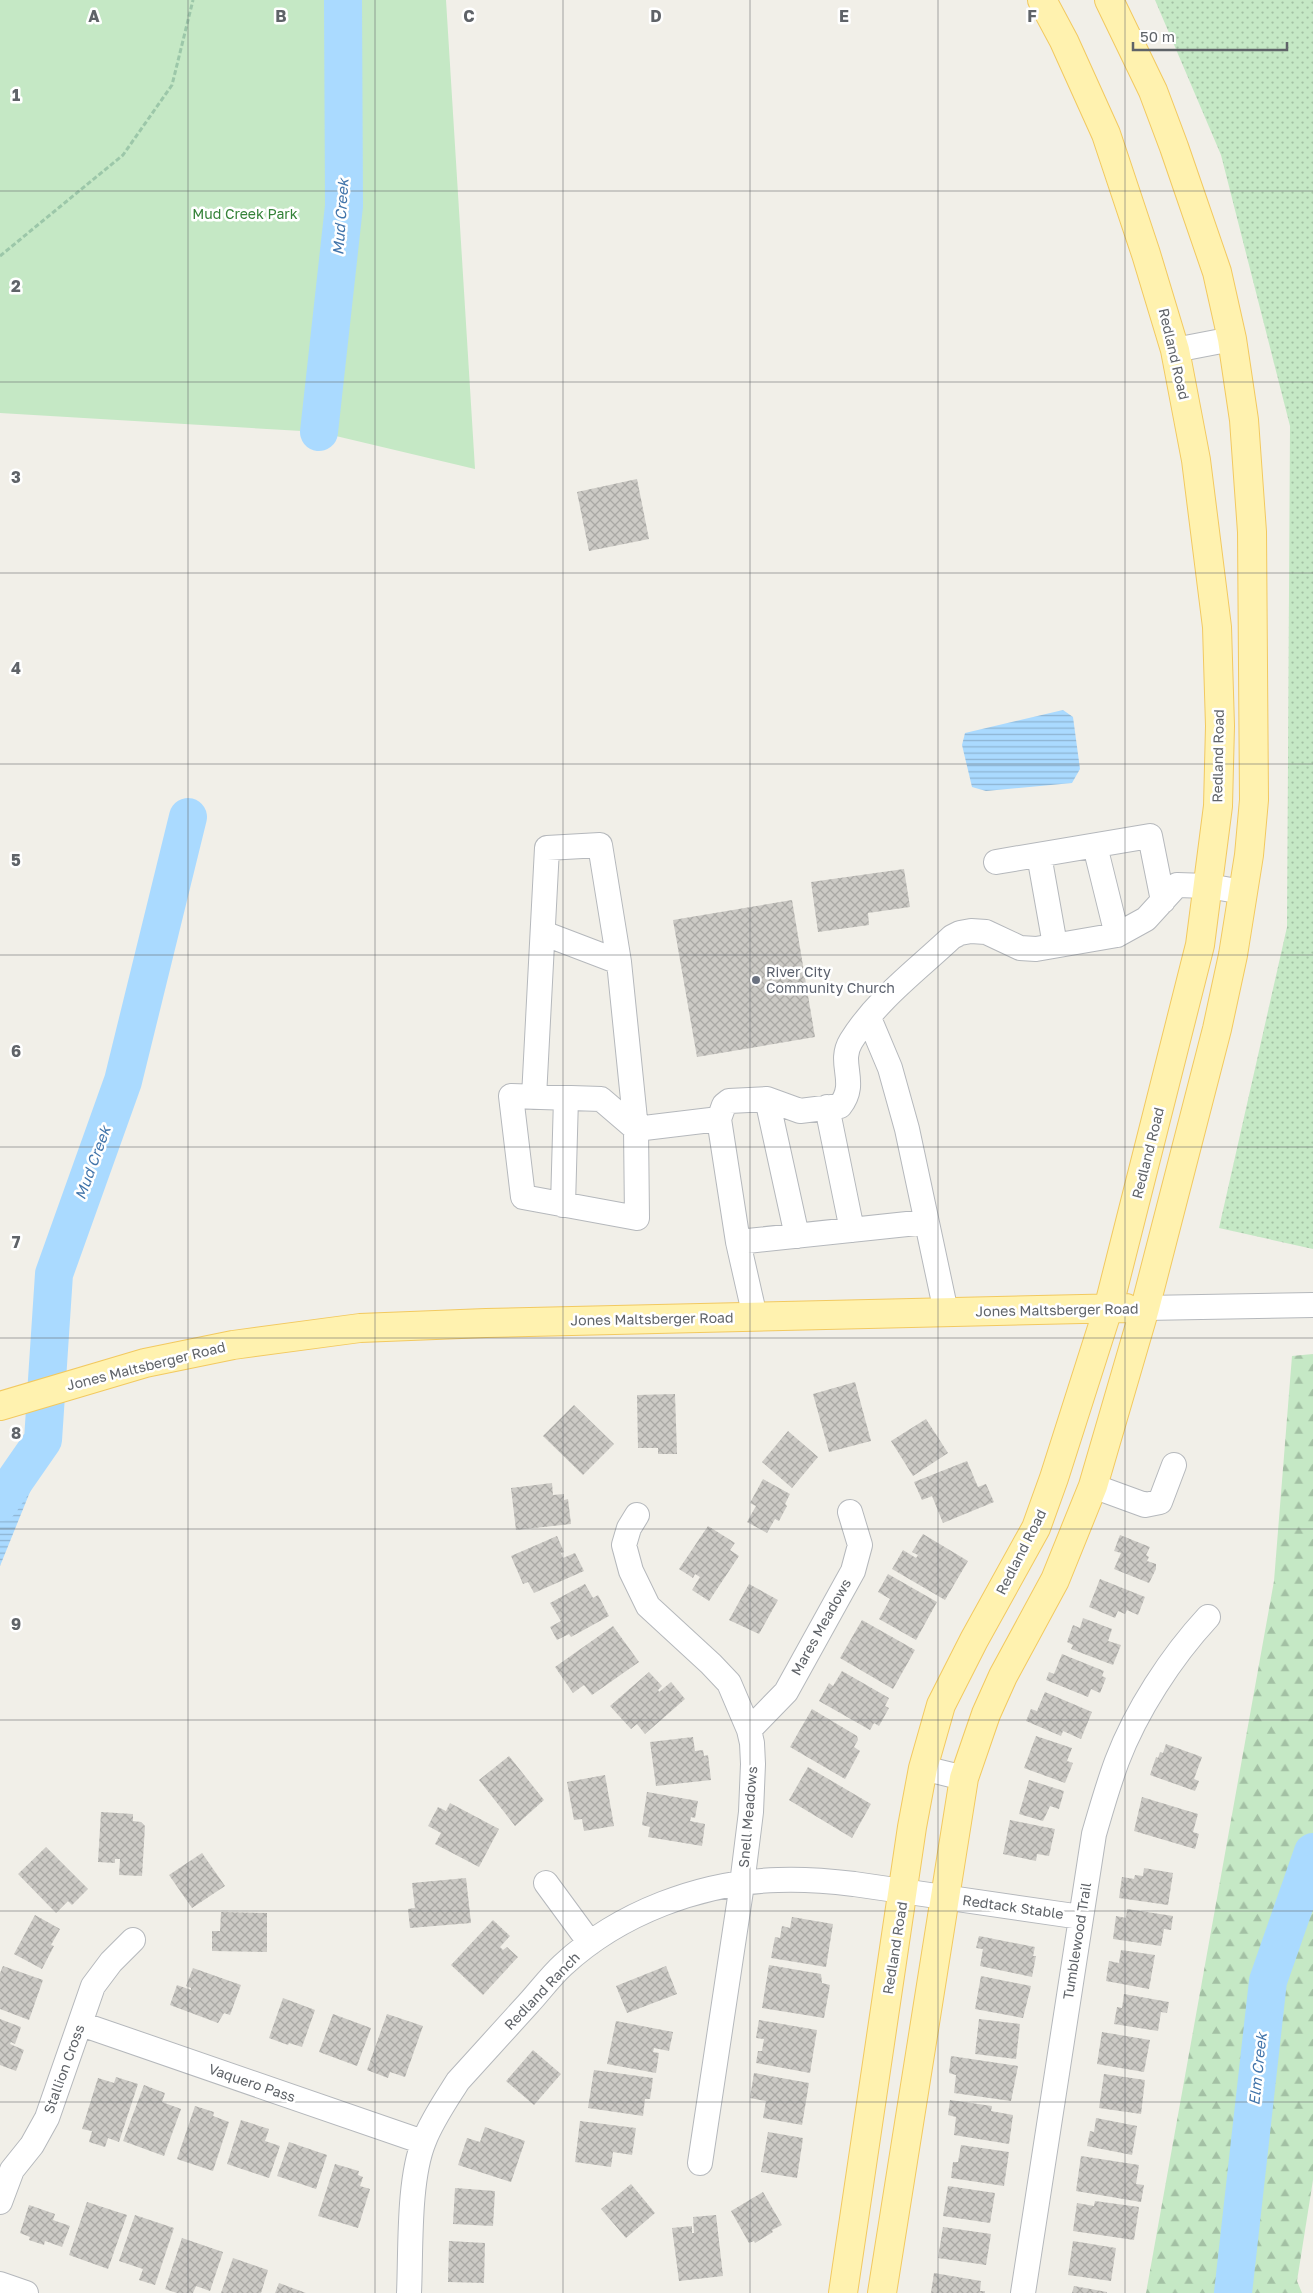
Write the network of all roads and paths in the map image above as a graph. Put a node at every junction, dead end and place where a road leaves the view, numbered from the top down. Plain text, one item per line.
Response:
1 (193, 0) edge
2 (1042, 0) edge
3 (1109, 0) edge
4 (0, 256) edge
5 (1232, 339) junction
6 (1176, 350) junction
7 (1095, 846) junction
8 (1039, 855) junction
9 (996, 862) dead end
10 (1208, 886) junction
11 (1242, 892) junction
12 (1163, 902) junction
13 (542, 933) junction
14 (1117, 935) junction
15 (1055, 946) junction
16 (619, 962) junction
17 (869, 1018) junction
18 (534, 1097) junction
19 (566, 1098) junction
20 (767, 1099) junction
21 (827, 1108) junction
22 (719, 1119) junction
23 (636, 1129) junction
24 (563, 1205) junction
25 (926, 1222) junction
26 (852, 1230) junction
27 (797, 1236) junction
28 (738, 1242) junction
29 (1313, 1305) edge
30 (1145, 1308) junction
31 (1108, 1309) junction
32 (946, 1312) junction
33 (755, 1317) junction
34 (0, 1406) edge
35 (1174, 1465) dead end
36 (1093, 1486) junction
37 (850, 1512) dead end
38 (637, 1515) dead end
39 (1208, 1617) dead end
40 (749, 1730) junction
41 (923, 1768) junction
42 (964, 1778) junction
43 (546, 1883) dead end
44 (742, 1884) junction
45 (904, 1891) junction
46 (944, 1897) junction
47 (1081, 1917) junction
48 (133, 1940) dead end
49 (590, 1943) junction
50 (81, 2024) junction
51 (423, 2142) junction
52 (700, 2163) dead end
53 (0, 2202) edge
54 (0, 2284) edge
55 (26, 2293) edge
56 (410, 2293) edge
57 (843, 2293) edge
58 (882, 2293) edge
59 (1023, 2293) edge

1 - 4 path
2 - 6 main road, Redland Road
3 - 5 main road
5 - 6 street
5 - 11 main road
6 - 10 main road, Redland Road
7 - 8 street
7 - 12 street
7 - 14 street
8 - 9 street
8 - 15 street
10 - 11 street
10 - 12 street
10 - 31 main road, Redland Road
11 - 30 main road
12 - 14 street
13 - 16 street
13 - 16 street
13 - 18 street
14 - 15 street
15 - 17 street
16 - 23 street
17 - 21 street
17 - 25 street
18 - 19 street
18 - 24 street
19 - 23 street
19 - 24 street
20 - 21 street
20 - 22 street
20 - 27 street
21 - 26 street
22 - 23 street
22 - 28 street
23 - 24 street
25 - 26 street
25 - 32 street
26 - 27 street
27 - 28 street
28 - 33 street
29 - 30 street, Jones Maltsberger Road
30 - 31 main road, Jones Maltsberger Road
30 - 36 main road
31 - 32 main road, Jones Maltsberger Road
31 - 41 main road, Redland Road
32 - 33 main road, Jones Maltsberger Road
33 - 34 main road, Jones Maltsberger Road
35 - 36 street
36 - 42 main road
37 - 40 street, Mares Meadows
38 - 40 street, Snell Meadows
39 - 47 street, Tumblewood Trail
40 - 44 street, Snell Meadows
41 - 42 street
41 - 45 main road, Redland Road
42 - 46 main road
43 - 49 street
44 - 45 street, Redland Ranch
44 - 49 street, Redland Ranch
44 - 52 street, Snell Meadows
45 - 46 street, Redland Ranch
45 - 57 main road, Redland Road
46 - 47 street, Redtack Stable
46 - 58 main road
47 - 59 street, Tumblewood Trail
48 - 50 street, Stallion Cross
49 - 51 street, Redland Ranch
50 - 51 street, Vaquero Pass
50 - 53 street, Stallion Cross
51 - 56 street, Redland Ranch
54 - 55 street

